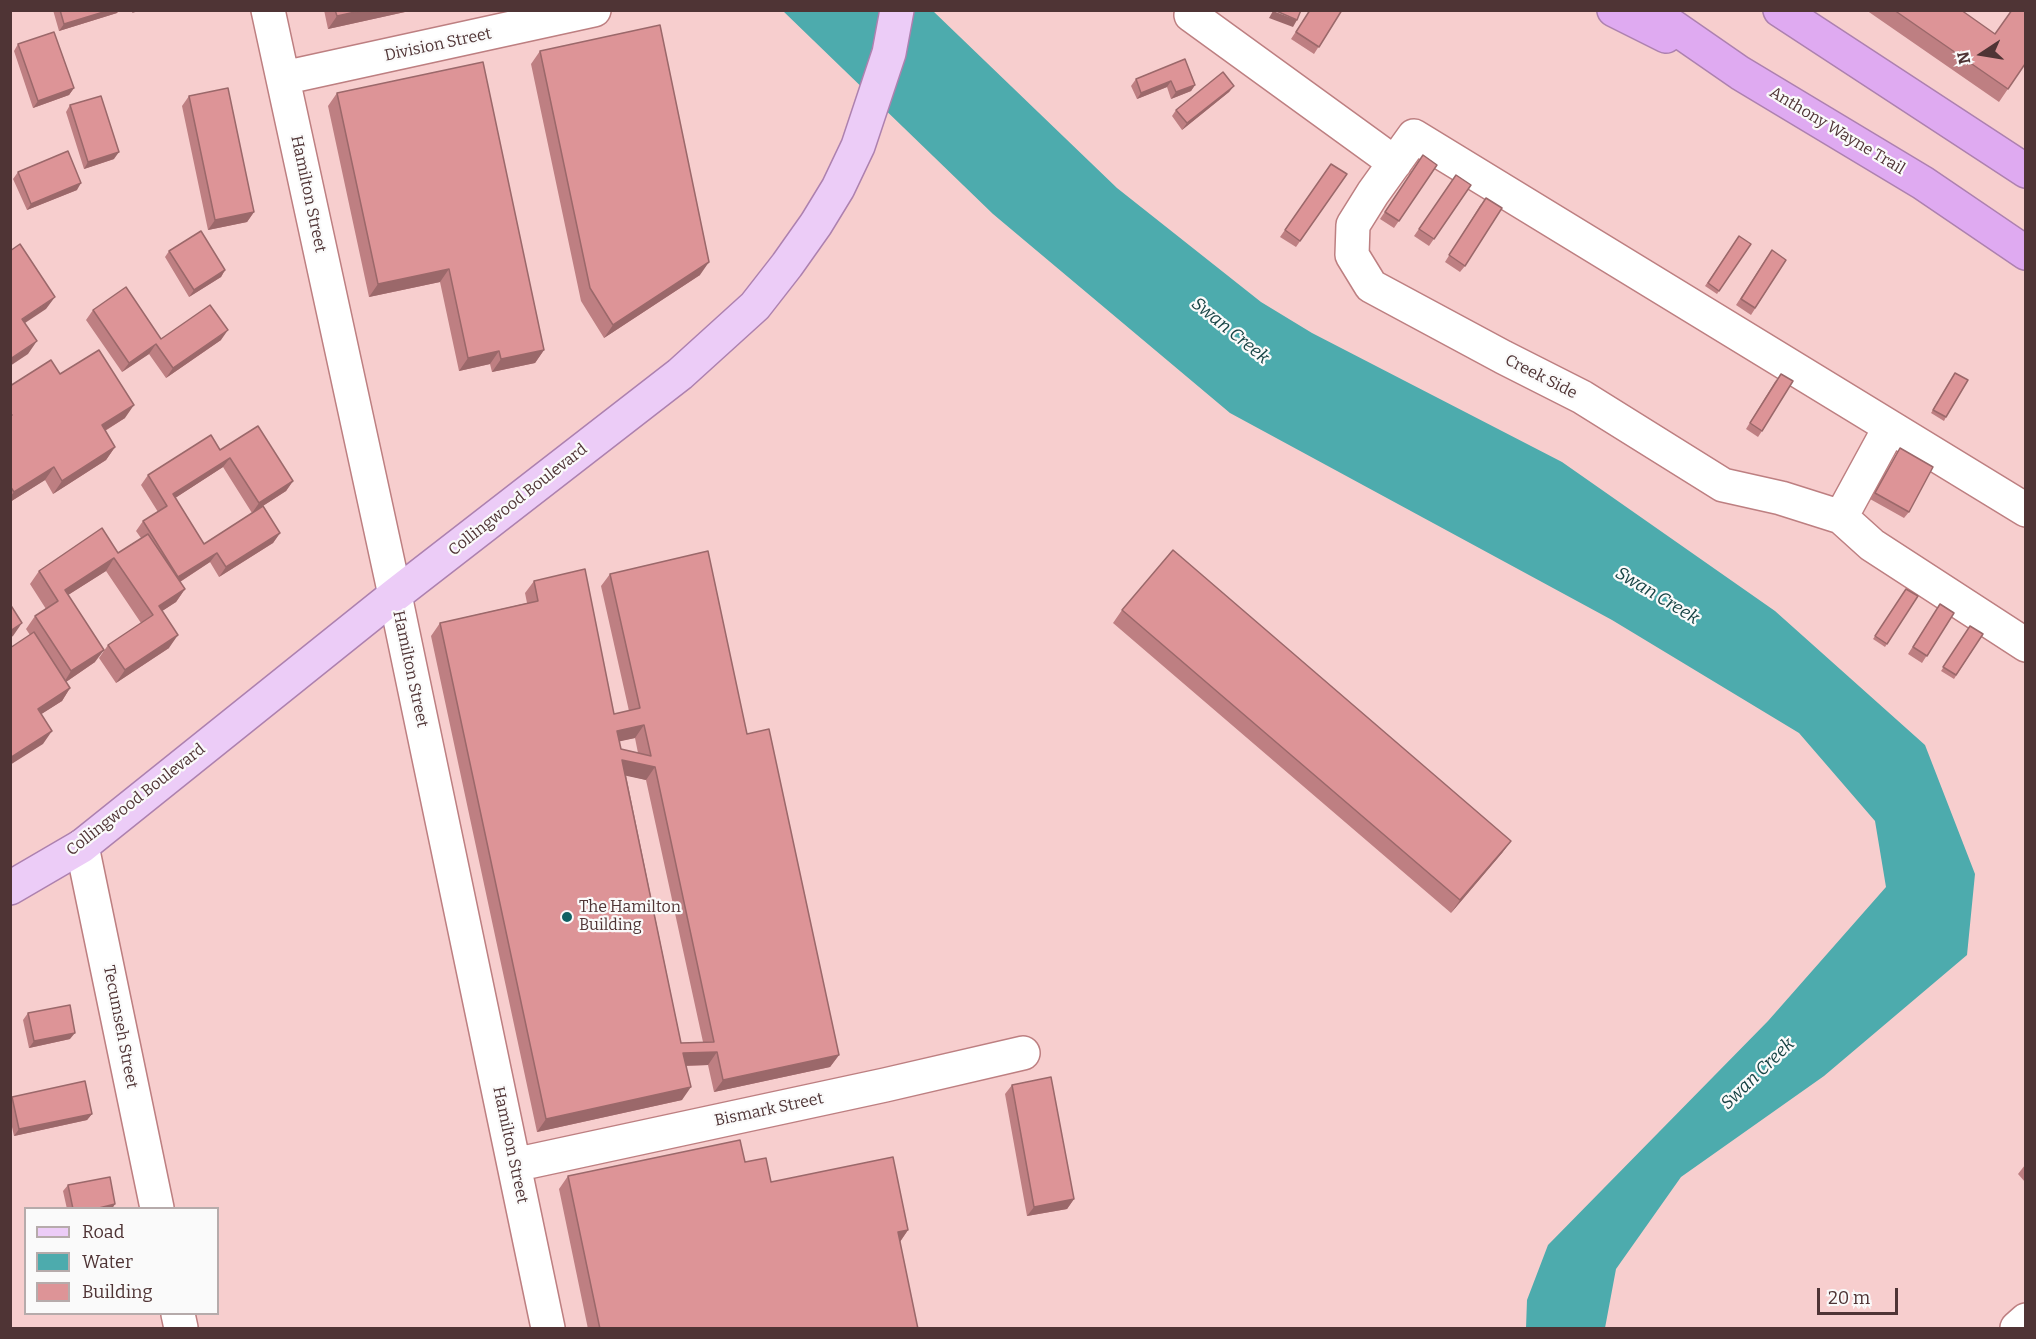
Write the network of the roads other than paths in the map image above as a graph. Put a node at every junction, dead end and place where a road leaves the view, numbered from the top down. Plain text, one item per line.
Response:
1 (268, 10) edge
2 (594, 10) edge
3 (897, 10) edge
4 (1614, 10) edge
5 (1649, 10) edge
6 (1780, 10) edge
7 (1191, 15) dead end
8 (1740, 73) junction
9 (283, 78) junction
10 (1395, 163) junction
11 (2025, 171) edge
12 (2025, 253) edge
13 (1890, 427) junction
14 (2025, 510) edge
15 (1841, 517) junction
16 (395, 595) junction
17 (2025, 645) edge
18 (82, 846) junction
19 (10, 888) edge
20 (1023, 1053) dead end
21 (514, 1165) junction
22 (157, 1207) edge
23 (2025, 1320) edge
24 (548, 1329) edge
25 (2017, 1329) edge

1 - 9 street, Hamilton Street
2 - 9 street, Division Street
3 - 16 main road, Collingwood Boulevard
4 - 8 highway
5 - 8 highway, Anthony Wayne Trail
6 - 11 highway
7 - 10 street
8 - 12 highway, Anthony Wayne Trail
9 - 16 street, Hamilton Street
10 - 13 street, Creek Side
10 - 15 street, Creek Side
13 - 14 street, Creek Side
13 - 15 street
15 - 17 street, Creek Side
16 - 18 main road, Collingwood Boulevard
16 - 21 street, Hamilton Street
18 - 19 main road, Collingwood Boulevard
18 - 22 street, Tecumseh Street
20 - 21 street, Bismark Street
21 - 24 street, Hamilton Street
23 - 25 street

